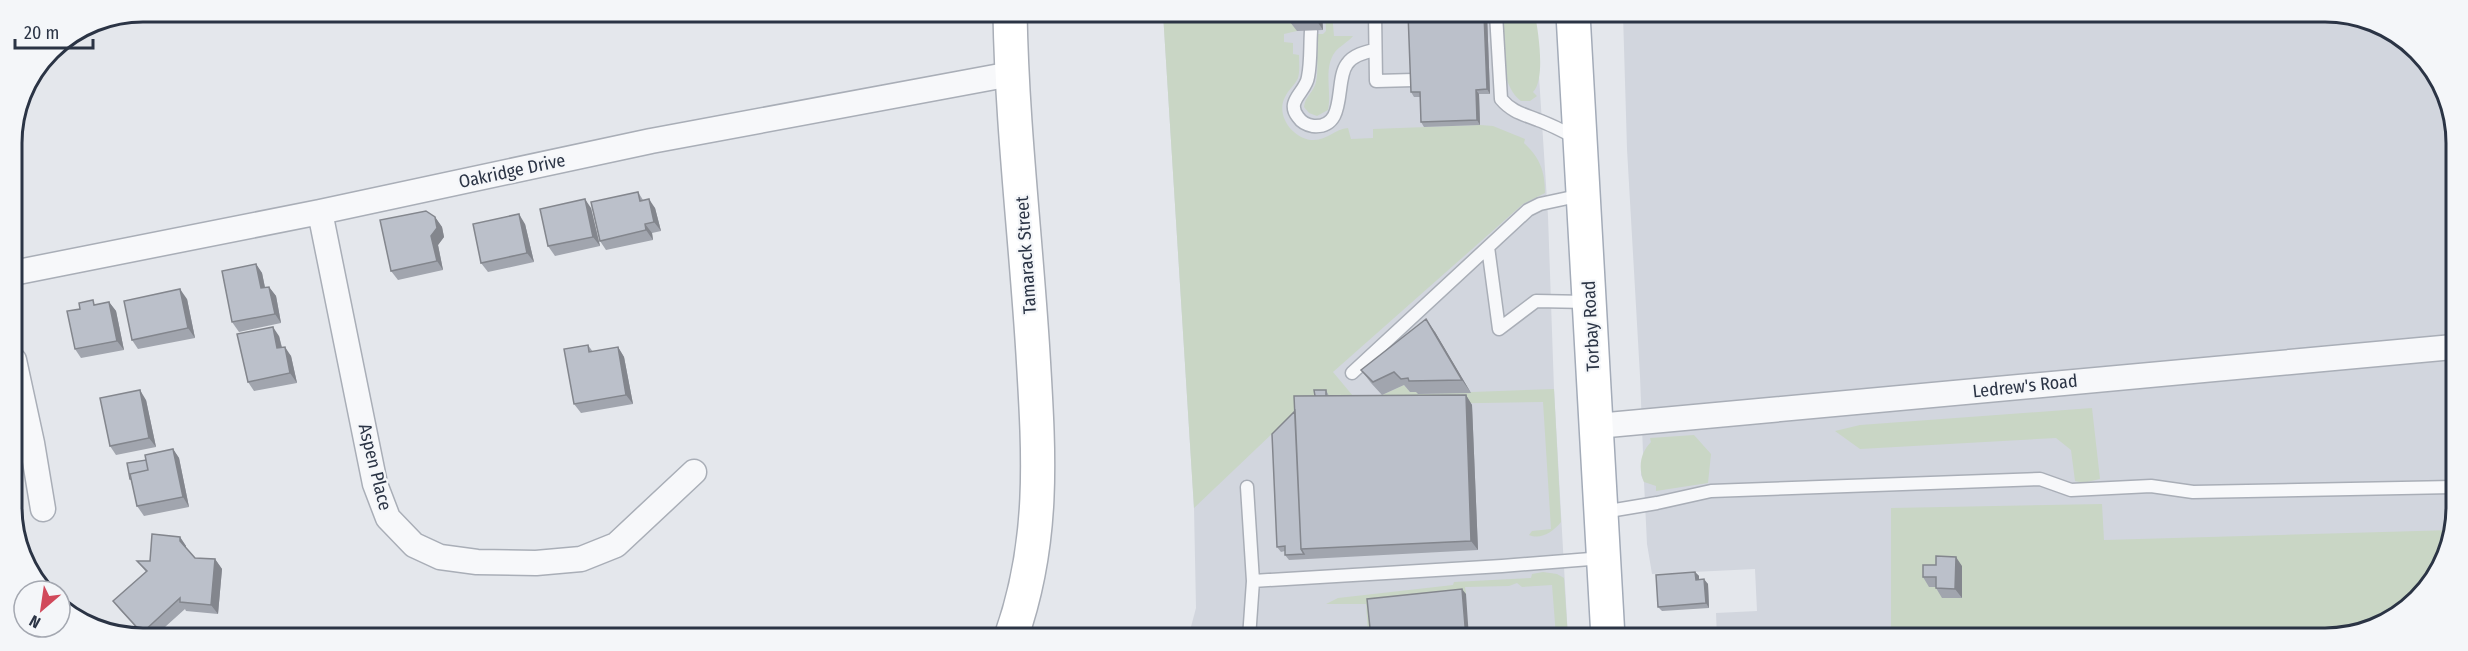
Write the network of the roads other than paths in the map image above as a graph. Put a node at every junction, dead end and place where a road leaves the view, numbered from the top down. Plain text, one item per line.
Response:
1 (1375, 22) edge
2 (1496, 22) edge
3 (1573, 22) edge
4 (1010, 23) edge
5 (1311, 31) edge
6 (1375, 50) junction
7 (1011, 74) junction
8 (1414, 80) edge
9 (1579, 139) junction
10 (1583, 195) junction
11 (320, 212) junction
12 (1488, 247) junction
13 (23, 271) edge
14 (1589, 302) junction
15 (2446, 348) edge
16 (1352, 373) dead end
17 (22, 398) edge
18 (1597, 426) junction
19 (694, 472) dead end
20 (1247, 487) dead end
21 (2446, 487) edge
22 (43, 508) dead end
23 (1602, 512) junction
24 (1604, 558) junction
25 (1253, 581) junction
26 (1014, 628) edge
27 (1250, 628) edge
28 (1608, 628) edge

1 - 6 lane
2 - 9 lane
3 - 9 main road, Torbay Road
4 - 7 main road, Tamarack Street
5 - 6 lane
6 - 8 lane
7 - 11 street, Oakridge Drive
7 - 26 main road, Tamarack Street
9 - 10 main road, Torbay Road
10 - 12 lane
10 - 14 main road, Torbay Road
11 - 13 street, Oakridge Drive
11 - 19 street, Aspen Place
12 - 14 lane
12 - 16 lane
14 - 18 main road, Torbay Road
15 - 18 street, Ledrew's Road
17 - 22 street
18 - 23 main road, Torbay Road
20 - 25 lane
21 - 23 lane
23 - 24 main road, Torbay Road
24 - 25 lane
24 - 28 main road, Torbay Road
25 - 27 lane

